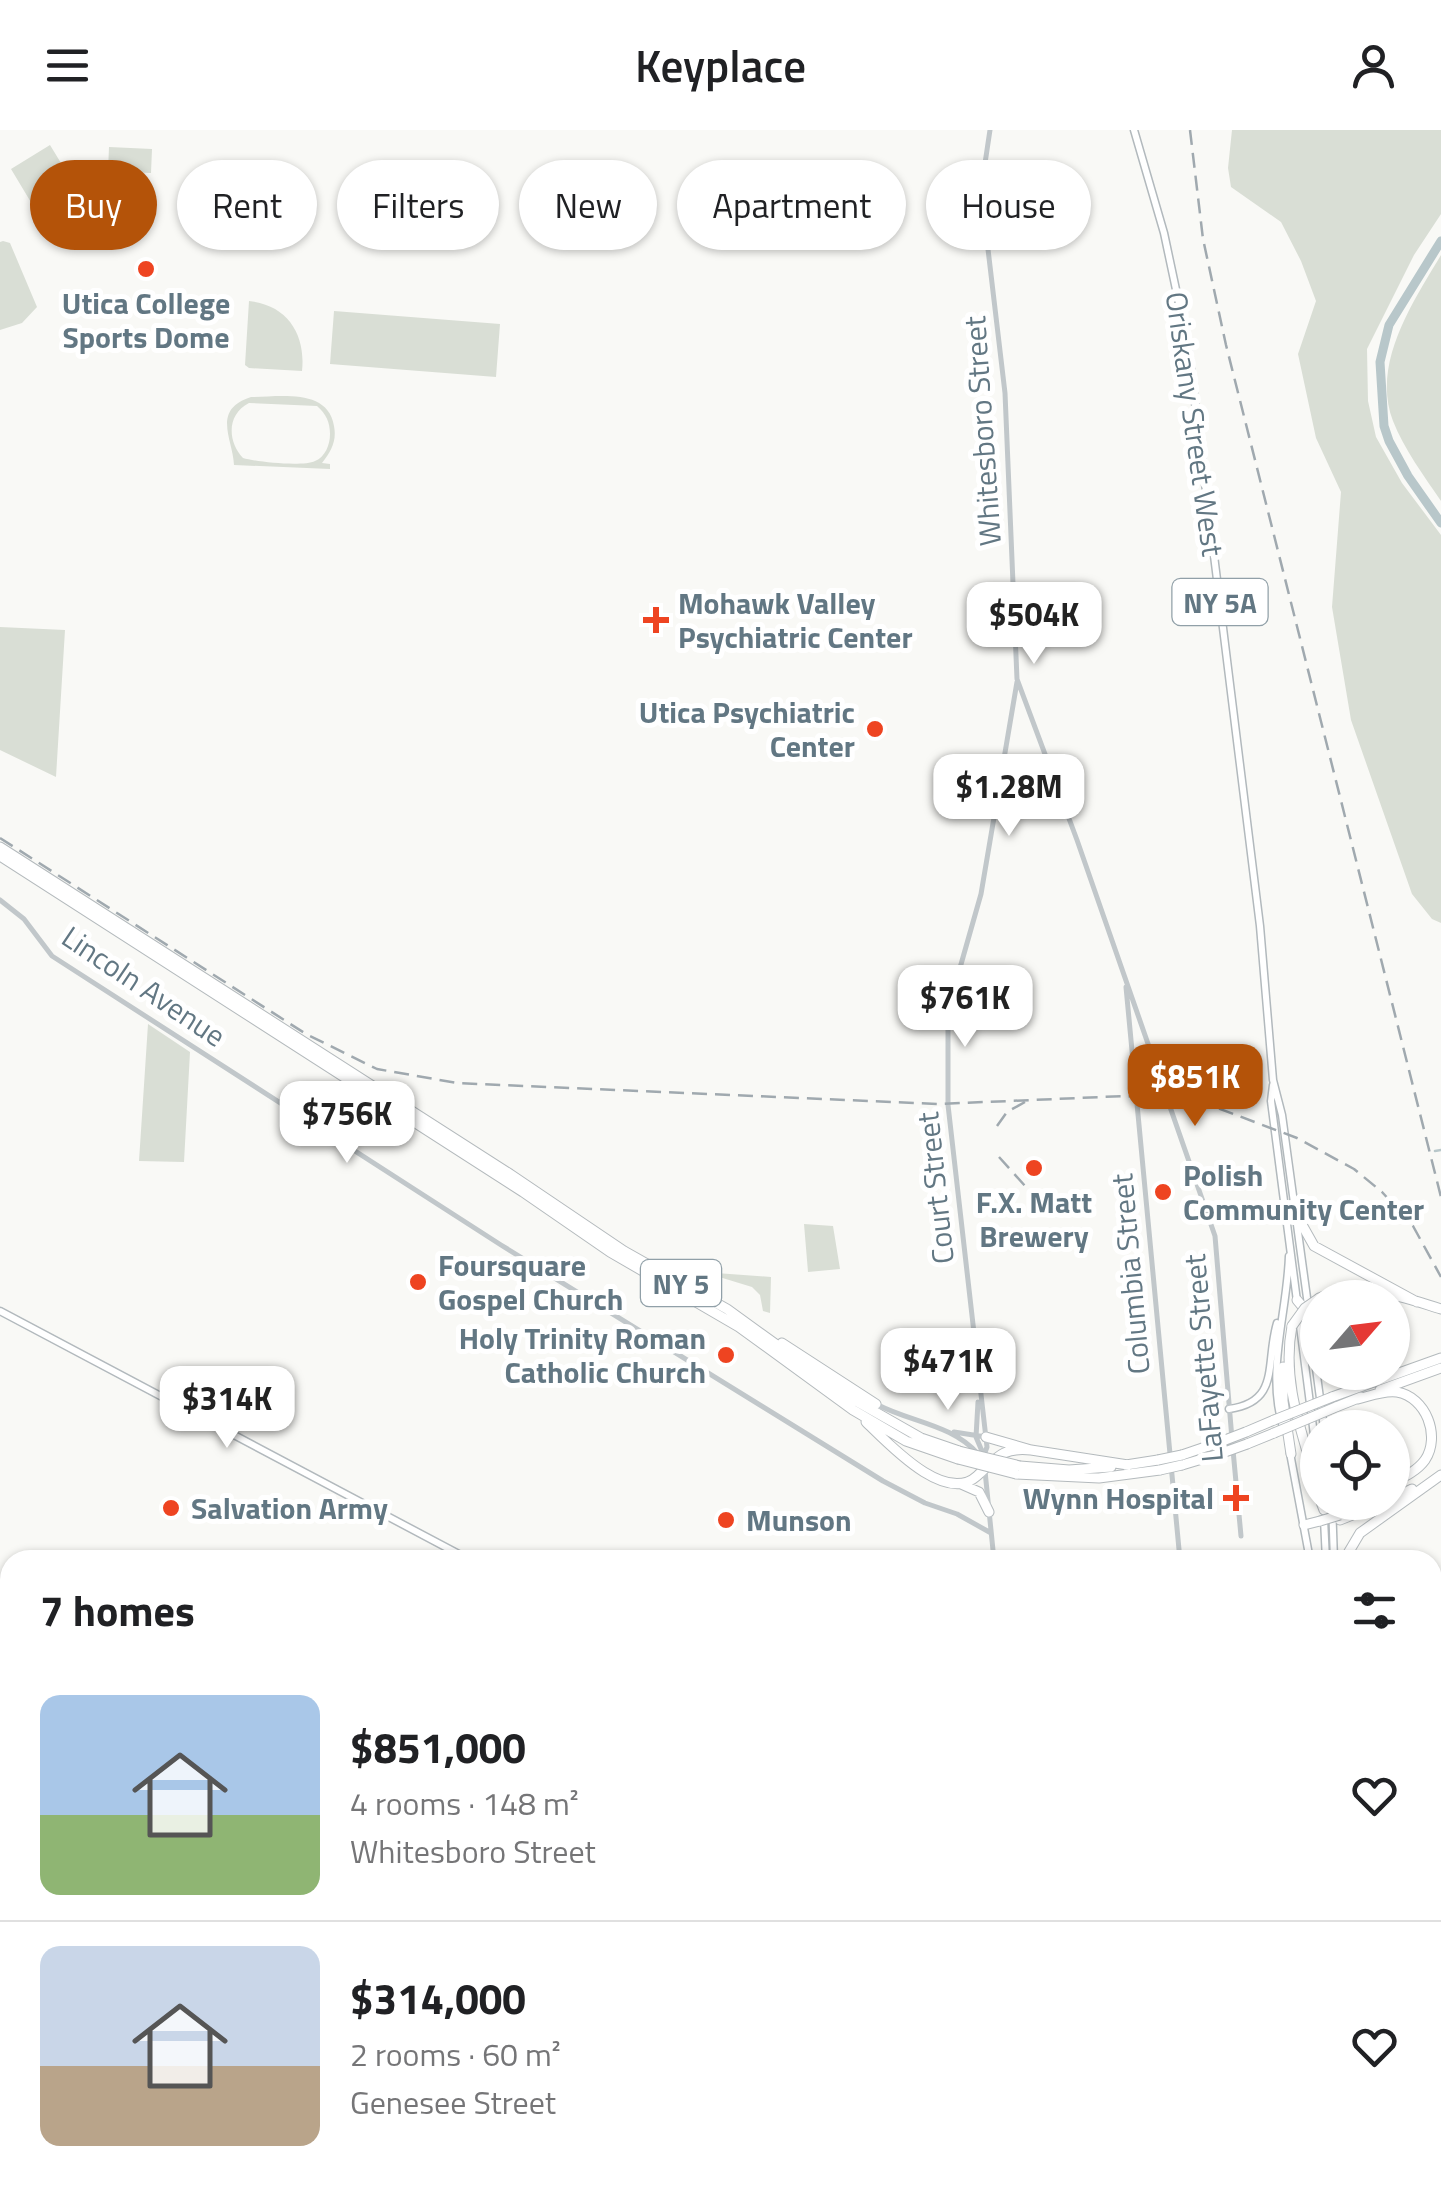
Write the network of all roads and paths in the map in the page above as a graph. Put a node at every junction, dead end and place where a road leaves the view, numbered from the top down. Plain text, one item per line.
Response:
1 (990, 130) edge
2 (1134, 130) edge
3 (1017, 679) junction
4 (0, 847) edge
5 (0, 856) edge
6 (0, 900) edge
7 (1126, 984) junction
8 (1273, 1080) junction
9 (1296, 1214) junction
10 (1289, 1234) junction
11 (1215, 1236) joint
12 (1308, 1280) edge
13 (1298, 1300) joint
14 (1410, 1300) edge
15 (1417, 1302) junction
16 (1441, 1309) edge
17 (0, 1310) edge
18 (727, 1310) junction
19 (1283, 1313) junction
20 (1300, 1315) edge
21 (1292, 1326) junction
22 (1441, 1358) edge
23 (1410, 1368) edge
24 (1441, 1368) edge
25 (1354, 1390) edge
26 (1358, 1399) junction
27 (1334, 1402) junction
28 (876, 1404) joint
29 (1228, 1409) junction
30 (853, 1410) junction
31 (1310, 1410) edge
32 (1300, 1428) edge
33 (951, 1432) junction
34 (980, 1436) junction
35 (1221, 1447) junction
36 (1031, 1450) junction
37 (1291, 1454) junction
38 (959, 1455) junction
39 (984, 1460) junction
40 (1128, 1465) junction
41 (1159, 1465) junction
42 (1018, 1470) junction
43 (1410, 1473) edge
44 (1441, 1474) edge
45 (958, 1484) junction
46 (1410, 1490) edge
47 (990, 1512) junction
48 (1325, 1520) edge
49 (1328, 1520) edge
50 (1330, 1520) edge
51 (1305, 1527) junction
52 (991, 1533) junction
53 (1240, 1536) dead end
54 (451, 1550) edge
55 (993, 1550) edge
56 (1179, 1550) edge
57 (1308, 1550) edge
58 (1326, 1550) edge
59 (1332, 1550) edge
60 (1350, 1550) edge

1 - 3 street, Whitesboro Street
2 - 8 main road, Oriskany Street West / NY 5A
3 - 7 street, Whitesboro Street
3 - 34 street, Court Street
4 - 18 highway, NY 5
5 - 30 highway, NY 5
6 - 52 street, Lincoln Avenue
7 - 11 street, Whitesboro Street
7 - 56 street, Columbia Street
8 - 9 main road, Oriskany Street West / NY 5A
8 - 10 main road, Oriskany Street West / NY 5A
9 - 12 main road, Oriskany Street West / NY 5A
9 - 15 highway
10 - 13 main road, Oriskany Street West / NY 5A
10 - 19 main road
11 - 29 street, LaFayette Street
13 - 31 main road, Oriskany Street West / NY 5A
14 - 15 highway
15 - 16 highway
17 - 54 main road
18 - 28 highway
18 - 38 highway, NY 5
19 - 29 main road
19 - 37 main road
20 - 21 highway, bridge
21 - 32 highway
21 - 37 highway
22 - 23 highway, NY 5
24 - 26 highway, NY 5
25 - 27 highway, NY 5
26 - 27 highway, NY 5
26 - 43 highway
27 - 35 highway, NY 5, bridge
27 - 35 highway, NY 5, bridge
28 - 33 street
29 - 53 street, LaFayette Street
30 - 38 highway, NY 5
30 - 45 highway
33 - 34 street
33 - 39 street
34 - 36 highway
34 - 39 street, Court Street
35 - 41 highway, NY 5, bridge
36 - 39 highway
36 - 40 highway
37 - 51 main road
38 - 42 highway, NY 5, bridge
39 - 45 highway
39 - 47 street, Court Street
40 - 41 highway, NY 5
40 - 42 highway, NY 5
41 - 42 highway, NY 5
44 - 46 highway
44 - 60 highway
45 - 47 highway
47 - 52 street, Court Street
48 - 58 main road
49 - 59 main road
50 - 51 highway, bridge
51 - 57 main road
52 - 55 street, Court Street

